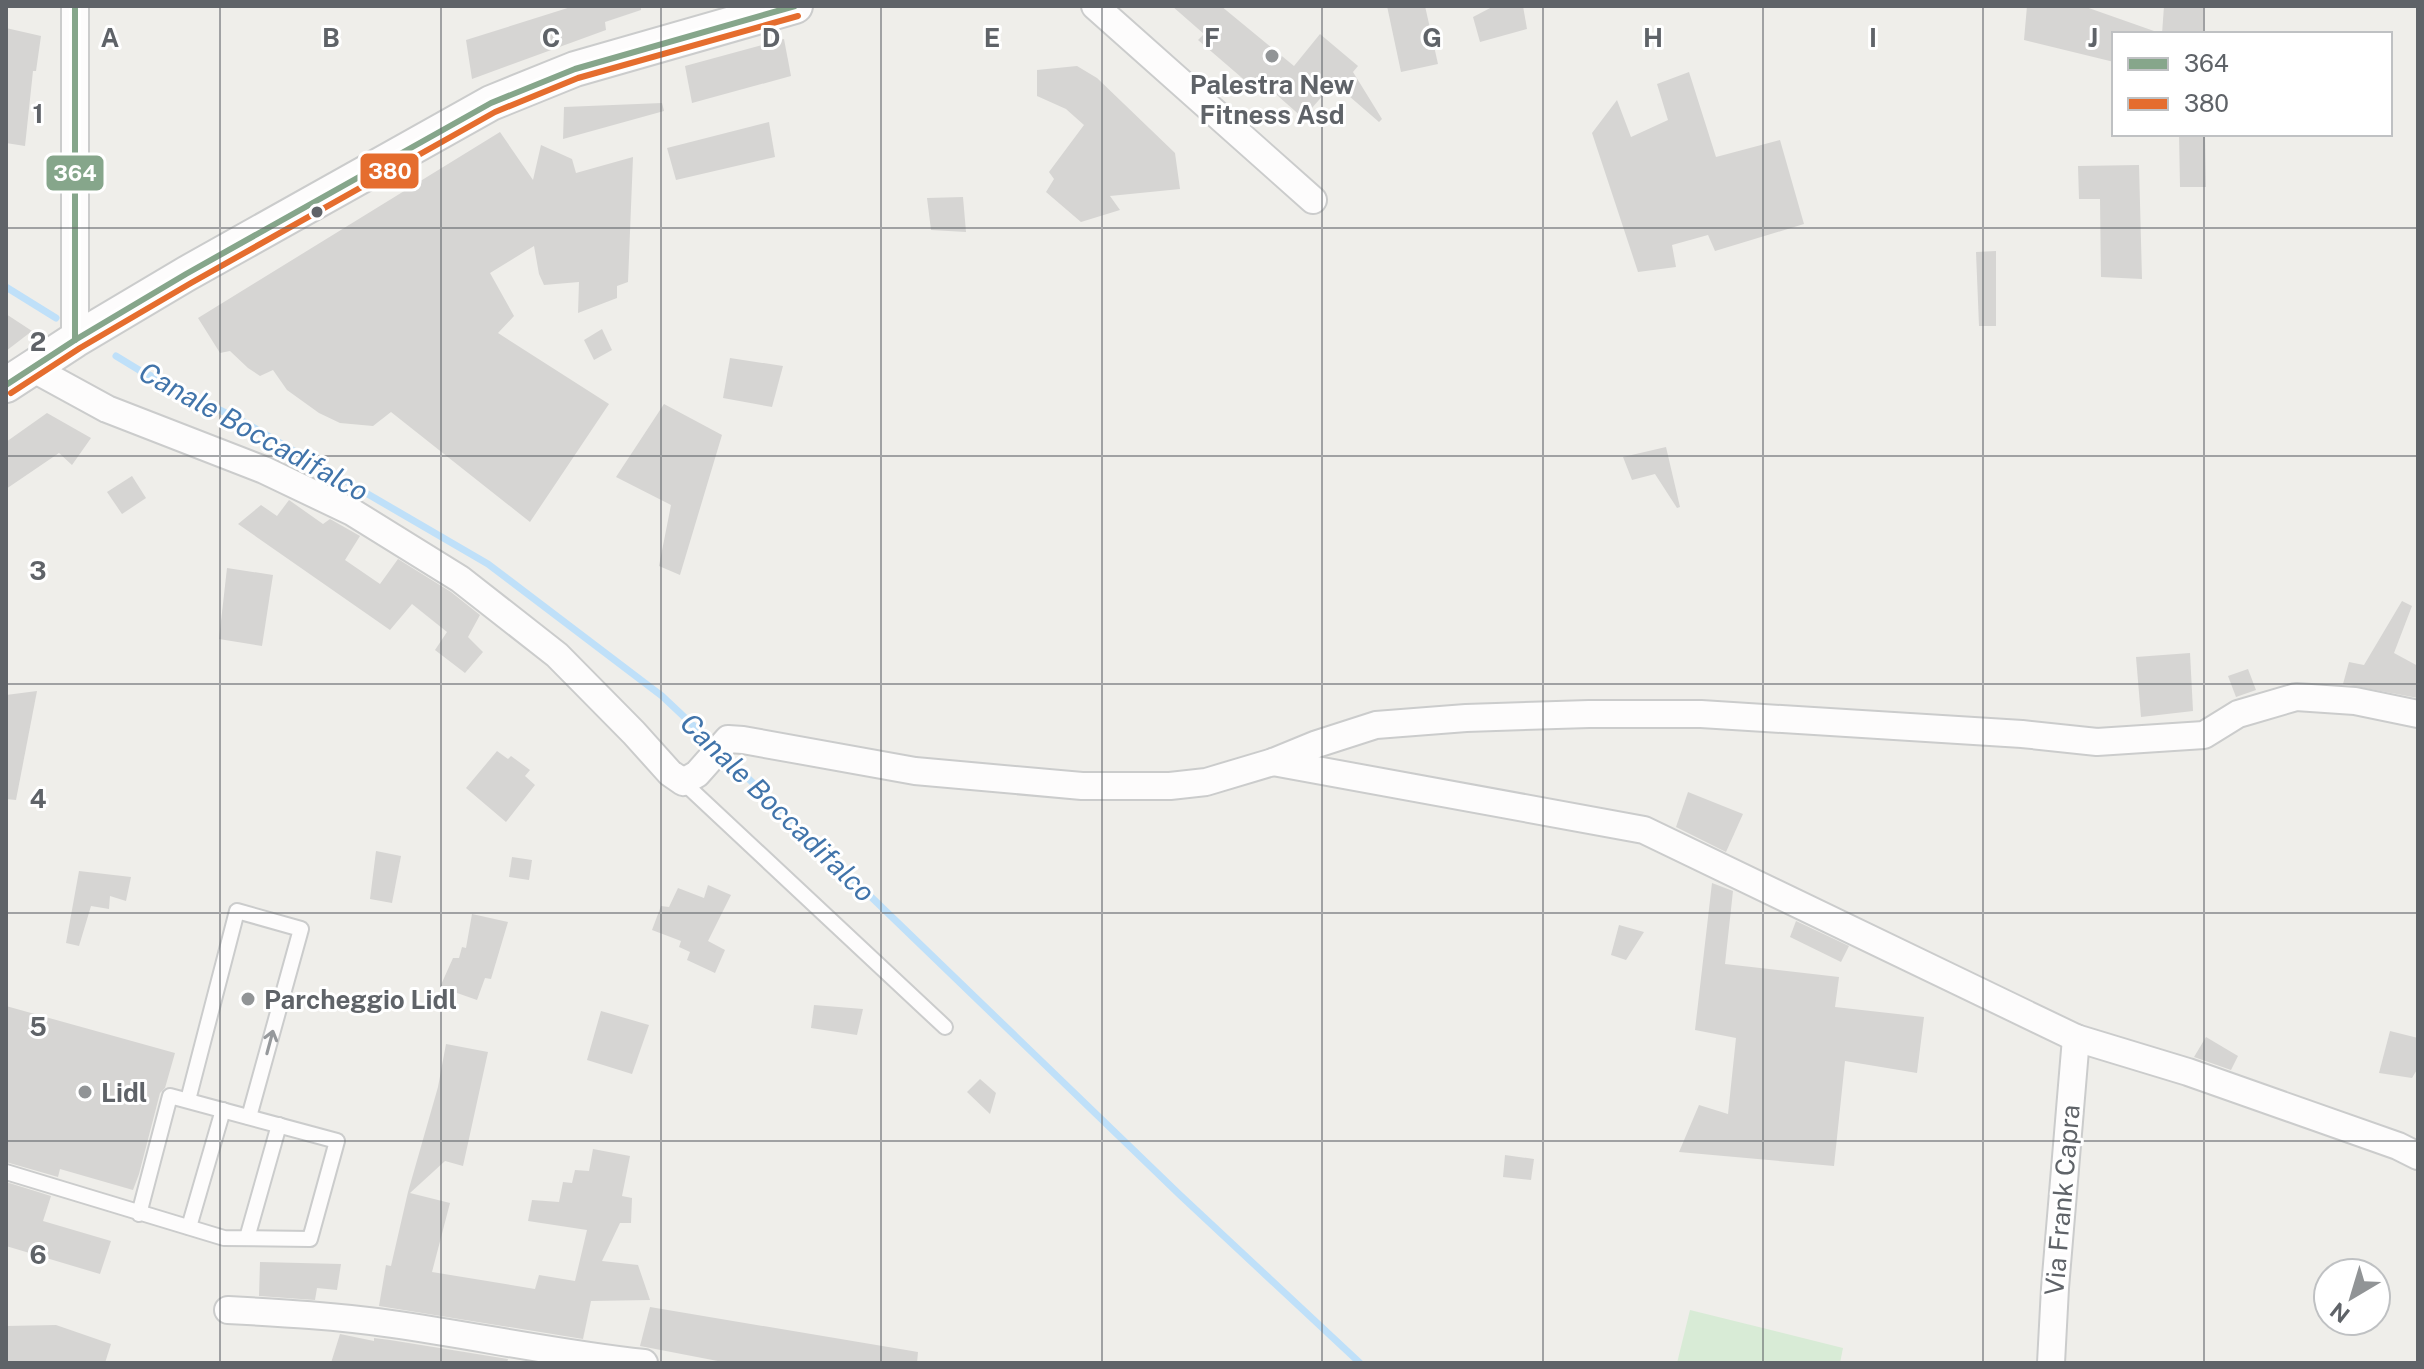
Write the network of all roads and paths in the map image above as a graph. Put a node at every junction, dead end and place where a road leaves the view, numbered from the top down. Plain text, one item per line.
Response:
1 (75, 6) edge
2 (795, 6) edge
3 (1095, 6) edge
4 (1313, 200) dead end
5 (75, 340) junction
6 (19, 376) edge
7 (2418, 714) edge
8 (1273, 762) junction
9 (683, 782) junction
10 (945, 1027) dead end
11 (2076, 1038) junction
12 (188, 1100) junction
13 (223, 1110) junction
14 (249, 1117) junction
15 (279, 1125) junction
16 (2418, 1156) edge
17 (6, 1172) edge
18 (139, 1214) junction
19 (189, 1227) junction
20 (247, 1238) junction
21 (228, 1310) dead end
22 (525, 1354) edge
23 (644, 1363) edge
24 (2051, 1363) edge

1 - 5 street
2 - 5 street
3 - 4 street
5 - 6 street
6 - 9 street
7 - 8 street
8 - 9 street
8 - 11 street
9 - 10 lane
11 - 16 street
11 - 24 street, Via Frank Capra
12 - 13 lane
14 -> 12 lane
12 - 18 lane
13 - 14 lane
13 - 19 lane
14 - 15 lane
15 - 20 lane
15 - 20 lane
17 - 18 lane
18 - 19 lane
19 - 20 lane
21 - 22 street
22 - 23 street

